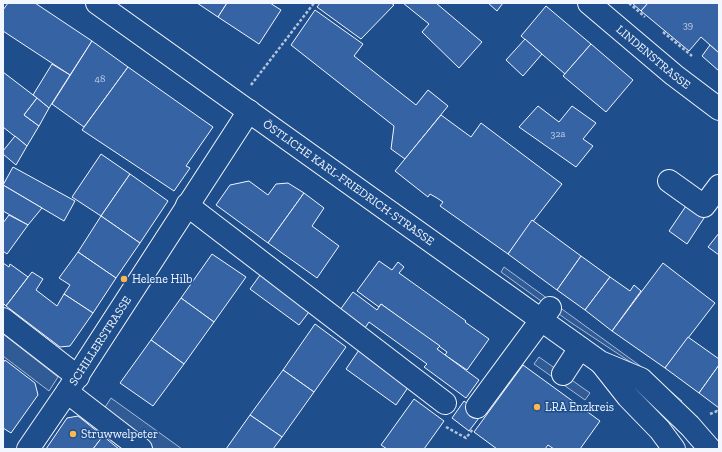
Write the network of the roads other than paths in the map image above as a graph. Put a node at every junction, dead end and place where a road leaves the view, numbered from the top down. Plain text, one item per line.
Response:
1 (97, 3) edge
2 (589, 3) edge
3 (719, 109) edge
4 (249, 111) junction
5 (669, 182) dead end
6 (719, 186) edge
7 (187, 205) junction
8 (545, 314) junction
9 (3, 319) edge
10 (580, 348) junction
11 (600, 362) junction
12 (563, 374) dead end
13 (72, 384) junction
14 (445, 403) dead end
15 (477, 407) dead end
16 (131, 446) edge
17 (28, 449) edge
18 (674, 449) edge
19 (710, 449) edge

1 - 4 main road, ÖSTLICHE KARL-FRIEDRICH-STRASSE
2 - 3 main road, LINDENSTRASSE
4 - 7 main road, SCHILLERSTRASSE
4 - 8 main road, ÖSTLICHE KARL-FRIEDRICH-STRASSE
5 - 6 main road
7 - 13 main road, SCHILLERSTRASSE
7 - 14 main road
8 - 10 main road, ÖSTLICHE KARL-FRIEDRICH-STRASSE
8 - 15 main road
9 - 13 main road
10 - 11 main road, ÖSTLICHE KARL-FRIEDRICH-STRASSE
10 - 12 main road
11 - 18 main road, ÖSTLICHE KARL-FRIEDRICH-STRASSE
11 - 19 main road, ÖSTLICHE KARL-FRIEDRICH-STRASSE
13 - 16 main road
13 - 17 main road, SCHILLERSTRASSE

